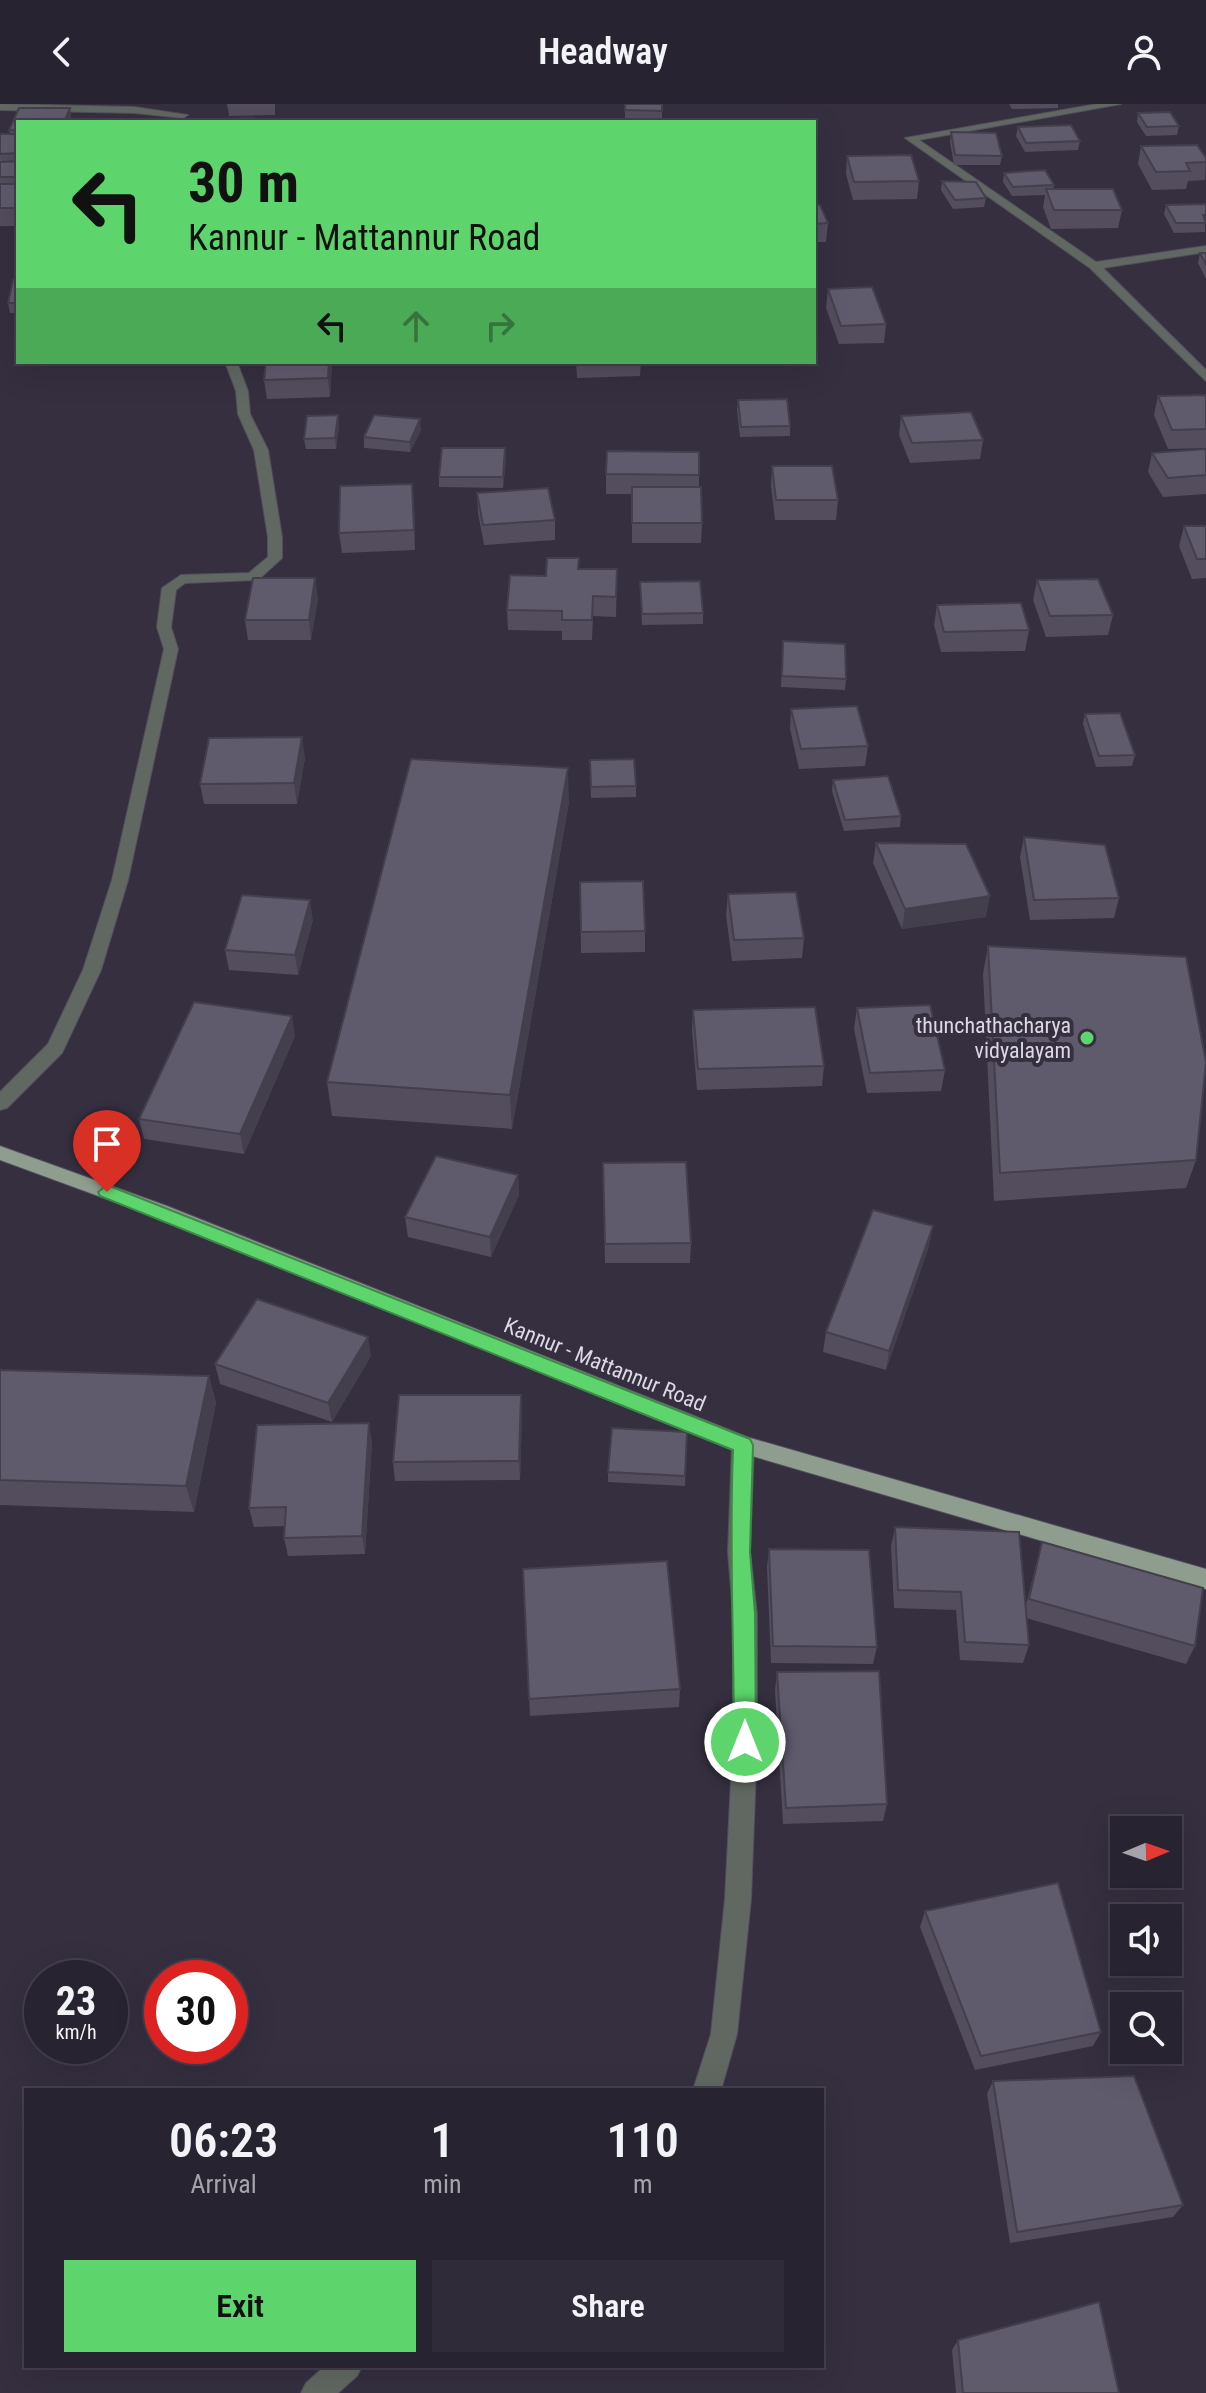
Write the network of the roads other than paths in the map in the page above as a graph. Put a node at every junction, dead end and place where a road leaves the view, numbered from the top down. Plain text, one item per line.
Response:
1 (193, 104) edge
2 (1116, 104) edge
3 (0, 107) edge
4 (180, 118) edge
5 (1206, 249) edge
6 (1094, 266) junction
7 (232, 364) edge
8 (1206, 377) edge
9 (0, 1103) edge
10 (0, 1153) edge
11 (743, 1445) junction
12 (1206, 1579) edge
13 (708, 2088) edge
14 (345, 2368) edge
15 (316, 2393) edge

1 - 4 street
2 - 6 street
3 - 4 street
5 - 6 street
6 - 8 street
7 - 9 street
10 - 11 main road, Kannur - Mattannur Road
11 - 12 main road, Kannur - Mattannur Road
11 - 13 street
14 - 15 street

